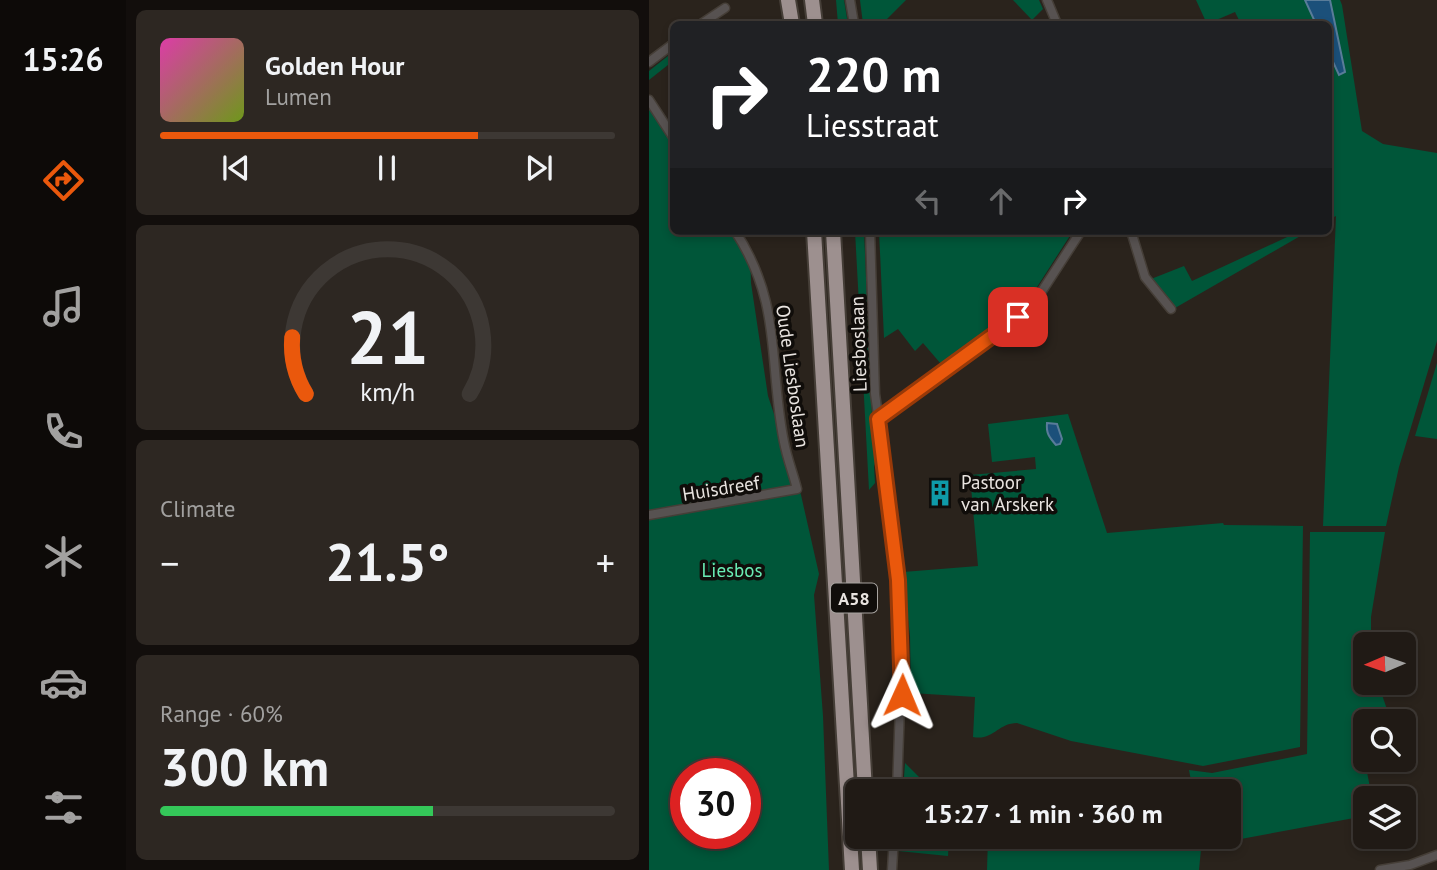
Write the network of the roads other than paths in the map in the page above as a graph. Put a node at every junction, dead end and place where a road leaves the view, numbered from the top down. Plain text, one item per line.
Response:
1 (788, 0) edge
2 (812, 0) edge
3 (850, 0) edge
4 (1047, 0) edge
5 (725, 8) dead end
6 (706, 21) edge
7 (792, 21) edge
8 (815, 21) edge
9 (854, 21) edge
10 (1056, 21) edge
11 (670, 46) edge
12 (649, 62) edge
13 (649, 100) edge
14 (670, 132) edge
15 (737, 235) edge
16 (814, 235) edge
17 (833, 235) edge
18 (869, 235) edge
19 (1078, 235) edge
20 (1132, 235) edge
21 (1171, 309) dead end
22 (878, 419) junction
23 (797, 489) joint
24 (649, 515) edge
25 (864, 779) edge
26 (897, 779) edge
27 (869, 849) edge
28 (893, 849) edge
29 (1437, 855) edge
30 (852, 870) edge
31 (870, 870) edge
32 (892, 870) edge
33 (1380, 870) edge

1 - 7 highway
2 - 8 highway
3 - 9 street
4 - 10 street
5 - 6 street
11 - 12 street
13 - 14 street
15 - 23 street, Oude Liesboslaan
16 - 30 highway, A58
17 - 25 highway, A58
18 - 22 street, Liesboslaan
19 - 22 street
20 - 21 street
22 - 26 street, Liesboslaan
23 - 24 street, Huisdreef
27 - 31 highway
28 - 32 street
29 - 33 street

